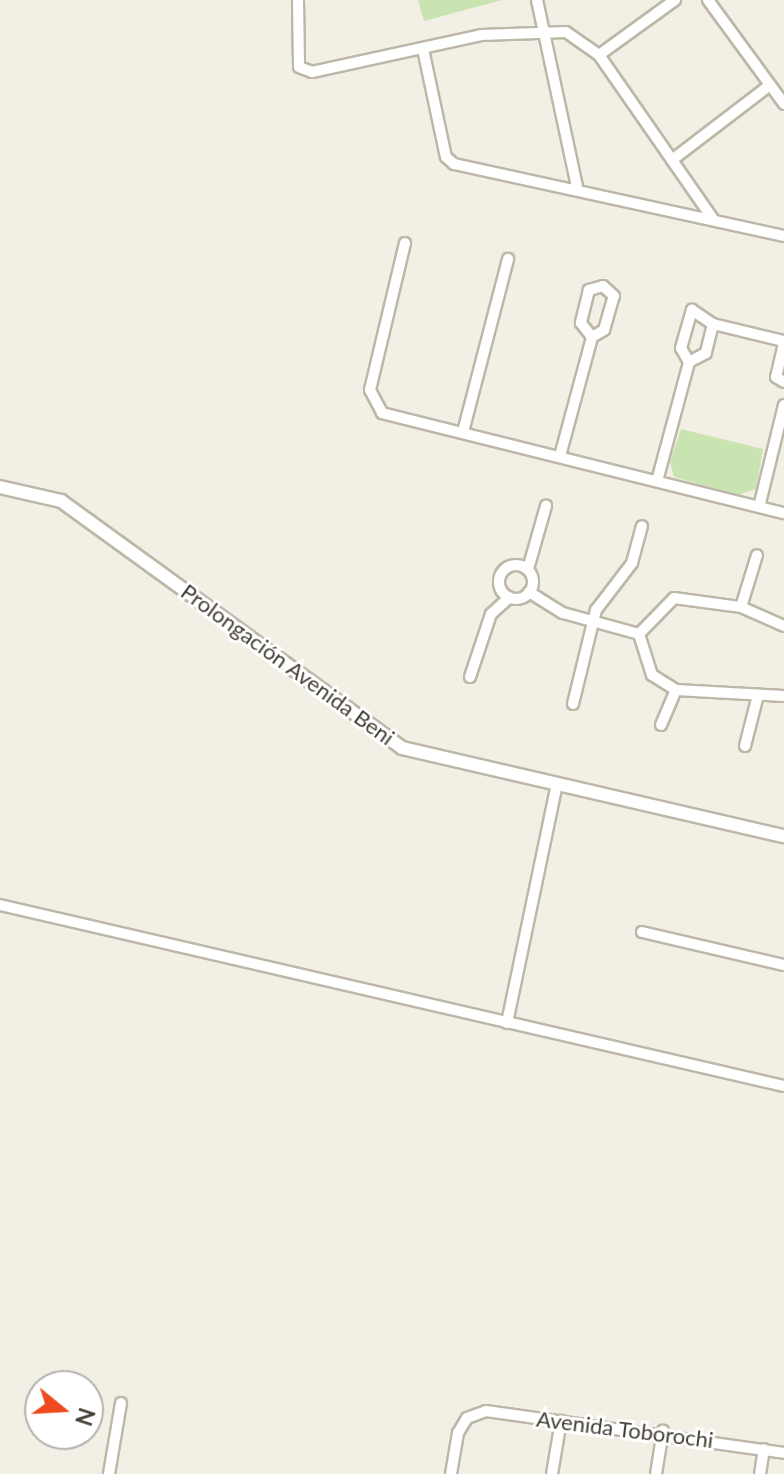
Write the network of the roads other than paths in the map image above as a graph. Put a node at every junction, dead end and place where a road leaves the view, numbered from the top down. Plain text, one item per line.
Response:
1 (298, 0) edge
2 (537, 0) edge
3 (675, 0) edge
4 (708, 0) edge
5 (544, 27) junction
6 (423, 49) junction
7 (599, 55) junction
8 (770, 85) junction
9 (784, 104) edge
10 (672, 160) junction
11 (577, 186) junction
12 (713, 219) junction
13 (784, 236) edge
14 (405, 243) dead end
15 (508, 259) dead end
16 (713, 324) junction
17 (592, 337) junction
18 (784, 342) edge
19 (689, 362) junction
20 (784, 382) edge
21 (784, 405) edge
22 (463, 432) junction
23 (560, 456) junction
24 (657, 481) junction
25 (0, 487) edge
26 (546, 506) dead end
27 (759, 507) junction
28 (784, 513) edge
29 (642, 526) dead end
30 (757, 555) dead end
31 (528, 569) junction
32 (529, 592) junction
33 (510, 597) junction
34 (741, 607) junction
35 (593, 624) junction
36 (784, 626) edge
37 (639, 634) junction
38 (470, 677) dead end
39 (676, 690) junction
40 (784, 696) edge
41 (757, 699) junction
42 (573, 704) dead end
43 (661, 725) dead end
44 (745, 746) dead end
45 (557, 784) junction
46 (784, 836) edge
47 (0, 905) edge
48 (642, 932) dead end
49 (784, 965) edge
50 (507, 1023) junction
51 (784, 1086) edge
52 (121, 1403) dead end
53 (561, 1421) junction
54 (663, 1431) junction
55 (764, 1449) junction
56 (784, 1453) edge
57 (109, 1474) edge
58 (451, 1474) edge
59 (552, 1474) edge
60 (656, 1474) edge
61 (760, 1474) edge

1 - 6 street
2 - 5 street
3 - 7 street
4 - 8 street
5 - 6 street
5 - 7 street
5 - 11 street
6 - 11 street
7 - 10 street
8 - 9 street
8 - 10 street
10 - 12 street
11 - 12 street
12 - 13 street
14 - 22 street
15 - 22 street
16 - 18 street
16 - 19 street
16 - 19 street
17 - 17 street
17 - 23 street
18 - 20 street
19 - 24 street
21 - 27 street
22 - 23 street
23 - 24 street
24 - 27 street
25 - 45 street, Prolongación Avenida Beni
26 - 31 street
27 - 28 street
29 - 35 street
30 - 34 street
31 - 32 street
31 - 33 street
32 - 33 street
32 - 35 street
33 - 38 street
34 - 36 street
34 - 37 street
35 - 37 street
35 - 42 street
37 - 39 street
39 - 41 street
39 - 43 street
40 - 41 street
41 - 44 street
45 - 46 street, Prolongación Avenida Beni
45 - 50 street
47 - 50 street
48 - 49 street
50 - 51 street
52 - 57 street
53 - 54 street, Avenida Toborochi
53 - 58 street, Avenida Toborochi
53 - 59 street
54 - 55 street, Avenida Toborochi
54 - 60 street
55 - 56 street, Avenida Toborochi
55 - 61 street

